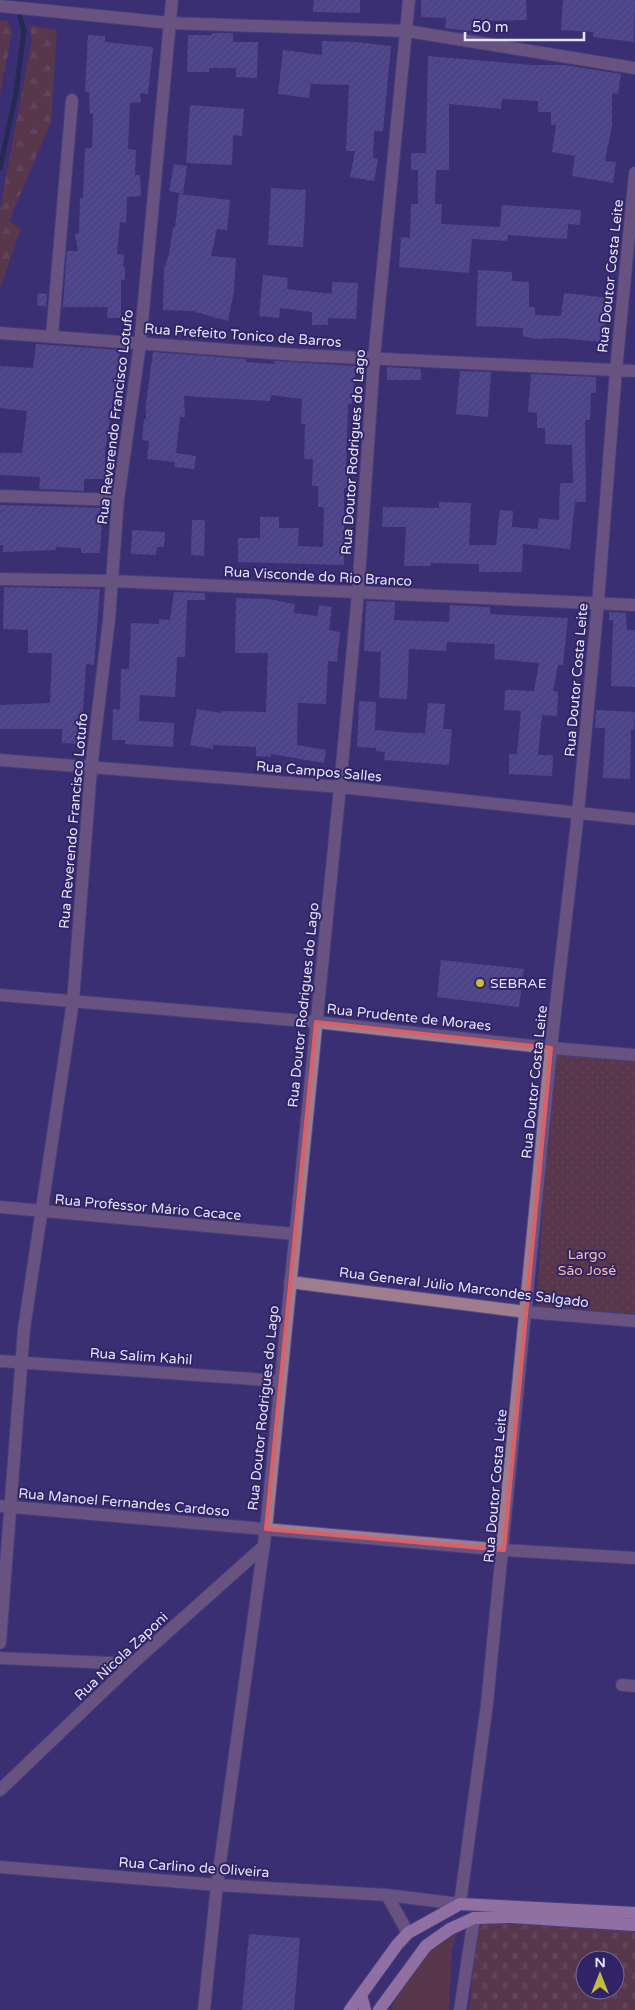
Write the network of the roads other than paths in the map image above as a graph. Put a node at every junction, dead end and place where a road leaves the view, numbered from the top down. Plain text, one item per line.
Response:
1 (172, 0) edge
2 (409, 0) edge
3 (1, 7) edge
4 (170, 23) junction
5 (407, 31) junction
6 (635, 68) edge
7 (72, 100) dead end
8 (635, 173) edge
9 (0, 333) edge
10 (52, 336) junction
11 (140, 344) junction
12 (374, 358) junction
13 (616, 370) junction
14 (635, 371) edge
15 (0, 496) edge
16 (118, 500) junction
17 (0, 579) edge
18 (112, 581) junction
19 (358, 594) junction
20 (598, 603) junction
21 (635, 605) edge
22 (0, 760) edge
23 (91, 769) junction
24 (340, 787) junction
25 (578, 813) junction
26 (635, 819) edge
27 (0, 995) edge
28 (73, 1001) junction
29 (316, 1022) junction
30 (551, 1048) junction
31 (635, 1055) edge
32 (0, 1207) edge
33 (41, 1212) junction
34 (294, 1234) junction
35 (290, 1282) junction
36 (526, 1312) junction
37 (635, 1321) edge
38 (0, 1361) edge
39 (22, 1363) junction
40 (280, 1381) junction
41 (5, 1507) edge
42 (266, 1529) junction
43 (264, 1546) junction
44 (504, 1550) junction
45 (635, 1558) edge
46 (0, 1643) edge
47 (0, 1658) edge
48 (132, 1664) junction
49 (622, 1685) dead end
50 (635, 1686) edge
51 (0, 1790) edge
52 (0, 1867) edge
53 (217, 1885) junction
54 (387, 1895) junction
55 (460, 1904) junction
56 (635, 1913) edge
57 (474, 1918) junction
58 (635, 1925) edge
59 (408, 1933) junction
60 (361, 1995) junction
61 (204, 2010) edge
62 (350, 2010) edge
63 (366, 2010) edge
64 (379, 2010) edge
65 (460, 2010) edge

1 - 4 street, Rua Reverendo Francisco Lotufo
2 - 5 street, Rua Doutor Rodrigues do Lago
3 - 4 street
4 - 5 street
4 - 11 street, Rua Reverendo Francisco Lotufo
5 - 6 street
5 - 12 street, Rua Doutor Rodrigues do Lago
7 - 10 street
8 - 13 street, Rua Doutor Costa Leite
9 - 10 street, Rua Prefeito Tonico de Barros
10 - 11 street, Rua Prefeito Tonico de Barros
11 - 12 street, Rua Prefeito Tonico de Barros
11 - 16 street, Rua Reverendo Francisco Lotufo
12 - 13 street, Rua Prefeito Tonico de Barros
12 - 19 street, Rua Doutor Rodrigues do Lago
13 - 14 street, Rua Prefeito Tonico de Barros
13 - 20 street, Rua Doutor Costa Leite
15 - 16 street
16 - 18 street, Rua Reverendo Francisco Lotufo
17 - 18 street, Rua Visconde do Rio Branco
18 - 19 street, Rua Visconde do Rio Branco
18 - 23 street, Rua Reverendo Francisco Lotufo
19 - 20 street, Rua Visconde do Rio Branco
19 - 24 street, Rua Doutor Rodrigues do Lago
20 - 21 street, Rua Visconde do Rio Branco
20 - 25 street, Rua Doutor Costa Leite
22 - 23 street, Rua Campos Salles
23 - 24 street, Rua Campos Salles
23 - 28 street, Rua Reverendo Francisco Lotufo
24 - 25 street, Rua Campos Salles
24 - 29 street, Rua Doutor Rodrigues do Lago
25 - 26 street, Rua Campos Salles
25 - 30 street, Rua Doutor Costa Leite
27 - 28 street, Rua Prudente de Moraes
28 - 29 street, Rua Prudente de Moraes
28 - 33 street, Rua Reverendo Francisco Lotufo
29 - 30 street, Rua Prudente de Moraes
29 - 34 street, Rua Doutor Rodrigues do Lago
30 - 31 street, Rua Prudente de Moraes
30 - 36 street, Rua Doutor Costa Leite
32 - 33 street, Rua Professor Mário Cacace
33 - 34 street, Rua Professor Mário Cacace
33 - 39 street, Rua Reverendo Francisco Lotufo
34 - 35 street, Rua Doutor Rodrigues do Lago
35 - 36 street, Rua General Júlio Marcondes Salgado
35 - 40 street, Rua Doutor Rodrigues do Lago
36 - 37 street, Rua General Júlio Marcondes Salgado
36 - 44 street, Rua Doutor Costa Leite
38 - 39 street, Rua Salim Kahil
39 - 40 street, Rua Salim Kahil
39 - 41 street, Rua Reverendo Francisco Lotufo
40 - 42 street, Rua Doutor Rodrigues do Lago
41 - 42 street, Rua Manoel Fernandes Cardoso
41 - 46 street, Rua Reverendo Francisco Lotufo
42 - 43 street, Rua Doutor Rodrigues do Lago
42 - 44 street, Rua Manoel Fernandes Cardoso
43 - 48 street, Rua Nicola Zaponi
43 - 53 street, Rua Doutor Rodrigues do Lago
44 - 45 street, Rua Manoel Fernandes Cardoso
44 - 55 street, Rua Doutor Costa Leite
47 - 48 street
48 - 51 street, Rua Nicola Zaponi
49 - 50 street
52 - 53 street, Rua Carlino de Oliveira
53 - 54 street, Rua Carlino de Oliveira
53 - 61 street, Rua Doutor Rodrigues do Lago
54 - 55 street, Rua Carlino de Oliveira
54 - 59 street
55 - 56 main road, Rua Carlino de Oliveira
55 - 59 main road
57 - 58 main road
57 - 64 main road
57 - 65 street
59 - 60 main road
60 - 62 main road
60 - 63 main road

